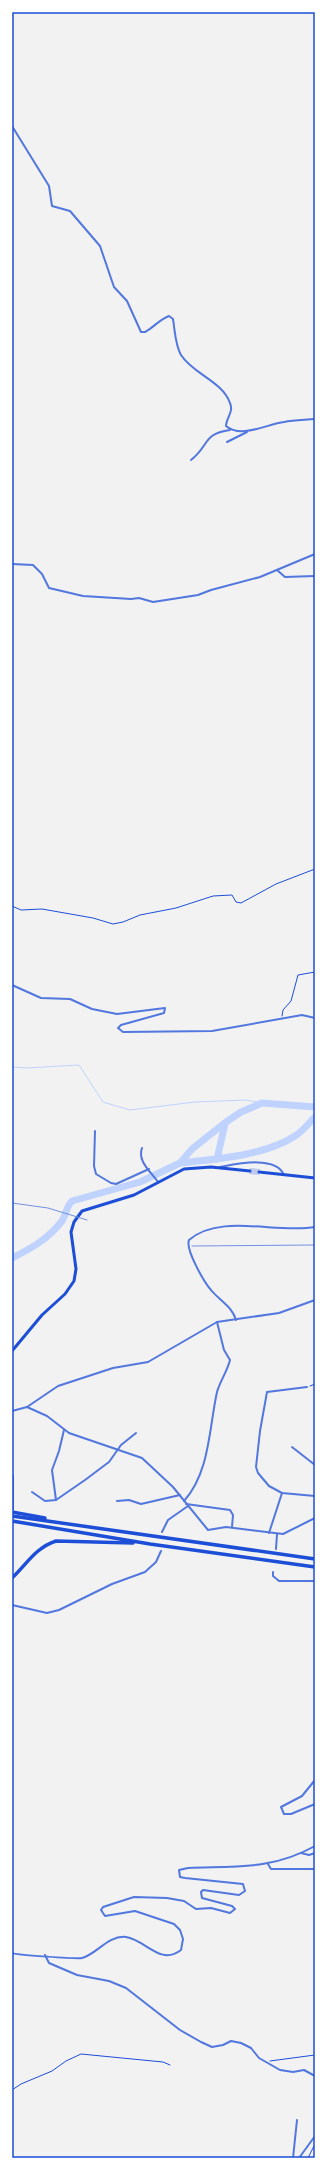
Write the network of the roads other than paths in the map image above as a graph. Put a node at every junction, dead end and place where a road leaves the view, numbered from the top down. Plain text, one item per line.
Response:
1 (12, 126) edge
2 (315, 418) edge
3 (230, 430) junction
4 (249, 431) junction
5 (227, 442) dead end
6 (191, 460) dead end
7 (315, 554) edge
8 (12, 564) edge
9 (277, 570) junction
10 (315, 576) edge
11 (12, 985) edge
12 (315, 1018) edge
13 (95, 1131) dead end
14 (142, 1148) dead end
15 (219, 1167) junction
16 (149, 1169) junction
17 (250, 1171) dead end
18 (259, 1172) dead end
19 (284, 1175) junction
20 (315, 1178) edge
21 (158, 1182) junction
22 (315, 1227) edge
23 (315, 1300) edge
24 (236, 1320) junction
25 (217, 1322) junction
26 (12, 1351) edge
27 (307, 1387) road end
28 (27, 1407) junction
29 (12, 1411) edge
30 (64, 1430) junction
31 (136, 1432) dead end
32 (292, 1447) dead end
33 (117, 1450) junction
34 (315, 1465) edge
35 (12, 1476) edge
36 (32, 1492) dead end
37 (282, 1493) junction
38 (180, 1495) junction
39 (315, 1496) edge
40 (56, 1500) junction
41 (117, 1501) dead end
42 (12, 1502) edge
43 (186, 1504) junction
44 (12, 1509) edge
45 (12, 1512) edge
46 (12, 1516) edge
47 (315, 1518) edge
48 (12, 1521) edge
49 (58, 1521) junction
50 (232, 1527) junction
51 (162, 1532) dead end
52 (269, 1532) junction
53 (277, 1534) junction
54 (150, 1544) junction
55 (276, 1549) dead end
56 (161, 1552) dead end
57 (315, 1559) edge
58 (315, 1567) edge
59 (273, 1572) dead end
60 (12, 1578) edge
61 (315, 1581) edge
62 (12, 1605) edge
63 (315, 1780) edge
64 (315, 1804) edge
65 (315, 1846) edge
66 (315, 1853) edge
67 (302, 1854) junction
68 (268, 1864) junction
69 (315, 1869) edge
70 (12, 1953) edge
71 (45, 1955) junction
72 (315, 2076) edge
73 (297, 2120) dead end
74 (315, 2136) edge
75 (292, 2158) edge
76 (299, 2158) edge

1 - 3 street
2 - 4 street
3 - 4 street
3 - 6 street
4 - 5 street
7 - 9 street
8 - 9 street
9 - 10 street
11 - 12 street
13 - 16 street
14 - 16 street
15 - 17 main road
15 - 19 street
15 - 21 main road
16 - 21 street
18 - 19 main road
19 - 20 main road
21 - 26 main road
22 - 24 street
23 - 24 street
24 - 25 street
25 - 28 street
25 - 43 street
27 - 37 street
28 - 29 street
28 - 30 street
30 - 33 street
30 - 40 street
31 - 33 street
32 - 34 street
33 - 38 street
33 - 40 street
35 - 42 highway
36 - 40 street
37 - 39 street
37 - 52 street
38 - 41 street
38 - 43 street
42 - 44 highway
43 - 50 street
43 - 50 street
43 - 51 street
45 - 49 highway
46 - 49 highway
47 - 53 street
48 - 54 highway
49 - 57 highway
50 - 52 street
52 - 53 street
53 - 55 street
54 - 58 highway
54 - 60 highway
56 - 62 street
59 - 61 street
63 - 64 street
65 - 67 street
66 - 67 street
67 - 68 street
68 - 69 street
68 - 71 street
70 - 71 street
71 - 72 street
73 - 75 street
74 - 76 street

